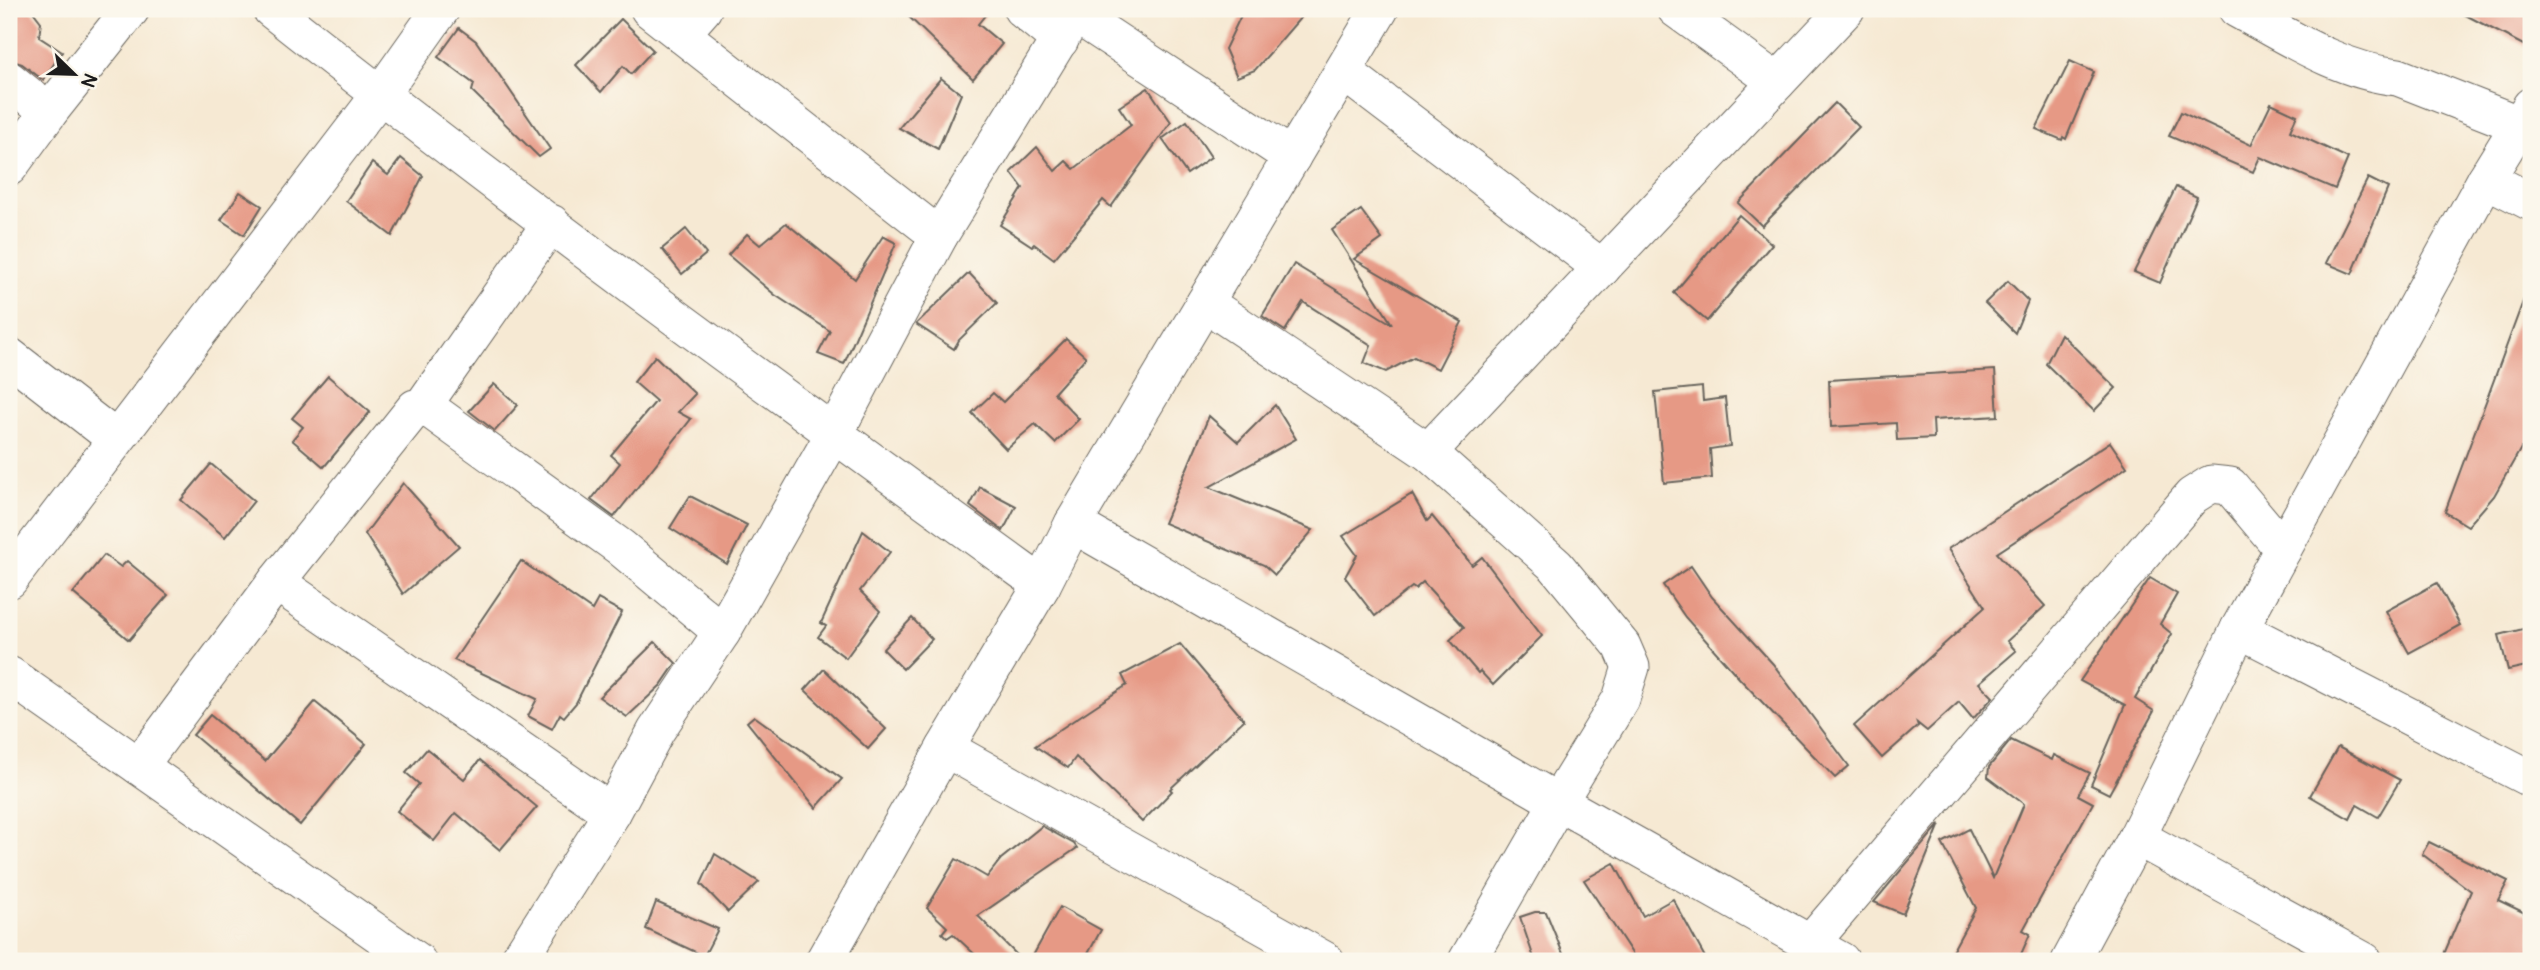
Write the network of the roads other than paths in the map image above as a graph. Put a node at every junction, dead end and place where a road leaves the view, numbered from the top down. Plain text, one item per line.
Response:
1 (131, 9) edge
2 (271, 9) edge
3 (441, 9) edge
4 (649, 9) edge
5 (1022, 9) edge
6 (1380, 9) edge
7 (1676, 9) edge
8 (1846, 9) edge
9 (2236, 9) edge
10 (692, 21) edge
11 (1071, 21) edge
12 (1344, 72) junction
13 (9, 80) edge
14 (1777, 82) junction
15 (380, 95) junction
16 (48, 112) junction
17 (2526, 116) edge
18 (1292, 157) junction
19 (9, 167) edge
20 (2486, 179) junction
21 (2531, 202) edge
22 (551, 223) junction
23 (939, 236) junction
24 (1602, 268) junction
25 (1205, 303) junction
26 (9, 356) edge
27 (422, 407) junction
28 (834, 434) junction
29 (116, 439) junction
30 (1428, 452) junction
31 (1073, 524) junction
32 (2283, 549) junction
33 (9, 580) edge
34 (276, 582) junction
35 (1042, 585) junction
36 (2239, 629) junction
37 (722, 632) junction
38 (9, 675) edge
39 (945, 748) junction
40 (139, 766) junction
41 (2531, 779) edge
42 (1558, 802) junction
43 (612, 813) junction
44 (2137, 837) junction
45 (1825, 952) edge
46 (417, 961) edge
47 (518, 961) edge
48 (824, 961) edge
49 (1326, 961) edge
50 (1467, 961) edge
51 (2070, 961) edge
52 (2364, 961) edge

1 - 16 street
2 - 15 street
3 - 15 street
4 - 10 street
5 - 11 street
6 - 12 street
7 - 14 street
8 - 14 street
9 - 17 street
10 - 23 street
11 - 18 street
11 - 23 street
12 - 18 street
12 - 24 street
13 - 16 street
14 - 24 street
15 - 22 street
15 - 29 street
16 - 19 street
17 - 20 street
18 - 25 street
20 - 21 street
20 - 32 street
22 - 27 street
22 - 28 street
23 - 28 street
24 - 30 street
25 - 30 street
25 - 31 street
26 - 29 street
27 - 34 street
27 - 37 street
28 - 35 street
28 - 37 street
29 - 33 street
30 - 42 street
31 - 35 street
31 - 42 street
32 - 36 street
32 - 45 street
34 - 40 street
34 - 43 street
35 - 39 street
36 - 41 street
36 - 44 street
37 - 43 street
38 - 40 street
39 - 48 street
39 - 49 street
40 - 46 street
42 - 45 street
42 - 50 street
43 - 47 street
44 - 51 street
44 - 52 street

